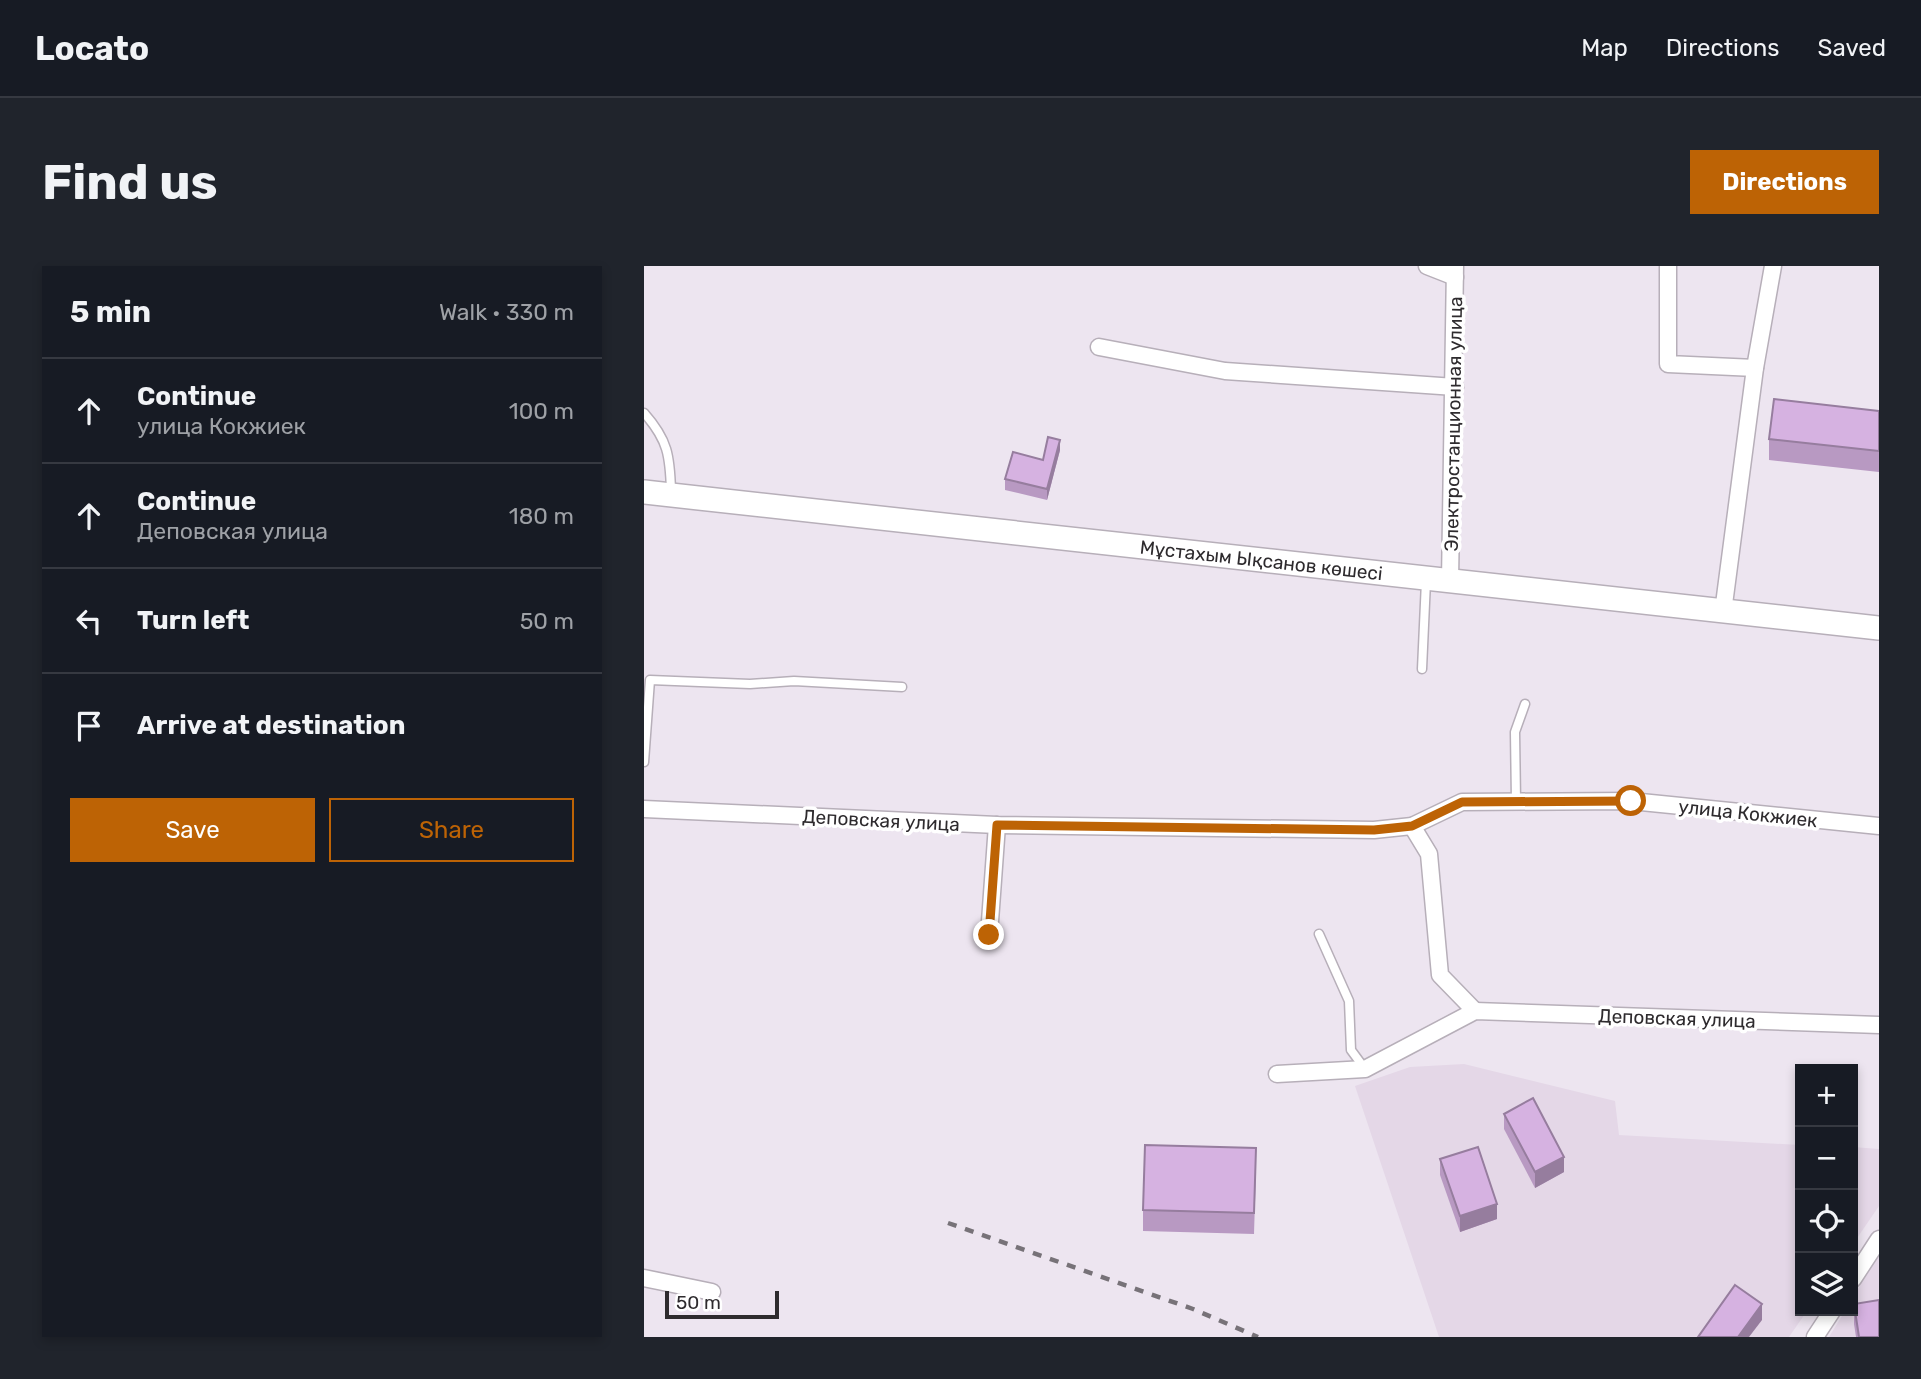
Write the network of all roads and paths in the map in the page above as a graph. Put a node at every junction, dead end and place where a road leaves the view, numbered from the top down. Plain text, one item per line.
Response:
1 (1427, 266) edge
2 (1668, 266) edge
3 (1773, 266) edge
4 (1455, 272) edge
5 (1099, 347) dead end
6 (1755, 368) junction
7 (1455, 387) junction
8 (644, 413) edge
9 (644, 492) edge
10 (671, 494) junction
11 (1426, 580) junction
12 (1450, 581) junction
13 (1723, 612) junction
14 (1879, 628) edge
15 (1422, 669) dead end
16 (902, 687) dead end
17 (1525, 704) dead end
18 (644, 762) edge
19 (1516, 801) junction
20 (644, 809) edge
21 (997, 825) junction
22 (1412, 826) junction
23 (1879, 826) edge
24 (1319, 933) dead end
25 (989, 935) dead end
26 (1475, 1011) junction
27 (1879, 1025) edge
28 (1365, 1069) junction
29 (1277, 1073) dead end
30 (1879, 1239) edge
31 (1858, 1271) edge
32 (644, 1278) edge
33 (712, 1292) dead end
34 (1829, 1316) edge
35 (1815, 1337) edge

1 - 4 street
2 - 6 street
3 - 6 street
4 - 7 street, Электростанционная улица
5 - 7 street
6 - 13 street
7 - 12 street, Электростанционная улица
8 - 10 lane
9 - 10 main road, Мұстахым Ықсанов көшесі
10 - 11 main road, Мұстахым Ықсанов көшесі
11 - 12 main road, Мұстахым Ықсанов көшесі
11 - 15 lane
12 - 13 main road, Мұстахым Ықсанов көшесі
13 - 14 main road, Мұстахым Ықсанов көшесі
16 - 18 lane
17 - 19 lane
19 - 22 street, улица Кокжиек
19 - 23 street, улица Кокжиек
20 - 21 street, Деповская улица
21 - 22 street, Деповская улица
21 - 25 street
22 - 26 street
24 - 28 lane
26 - 27 street, Деповская улица
26 - 28 street
28 - 29 street
30 - 31 street
32 - 33 street
34 - 35 street

